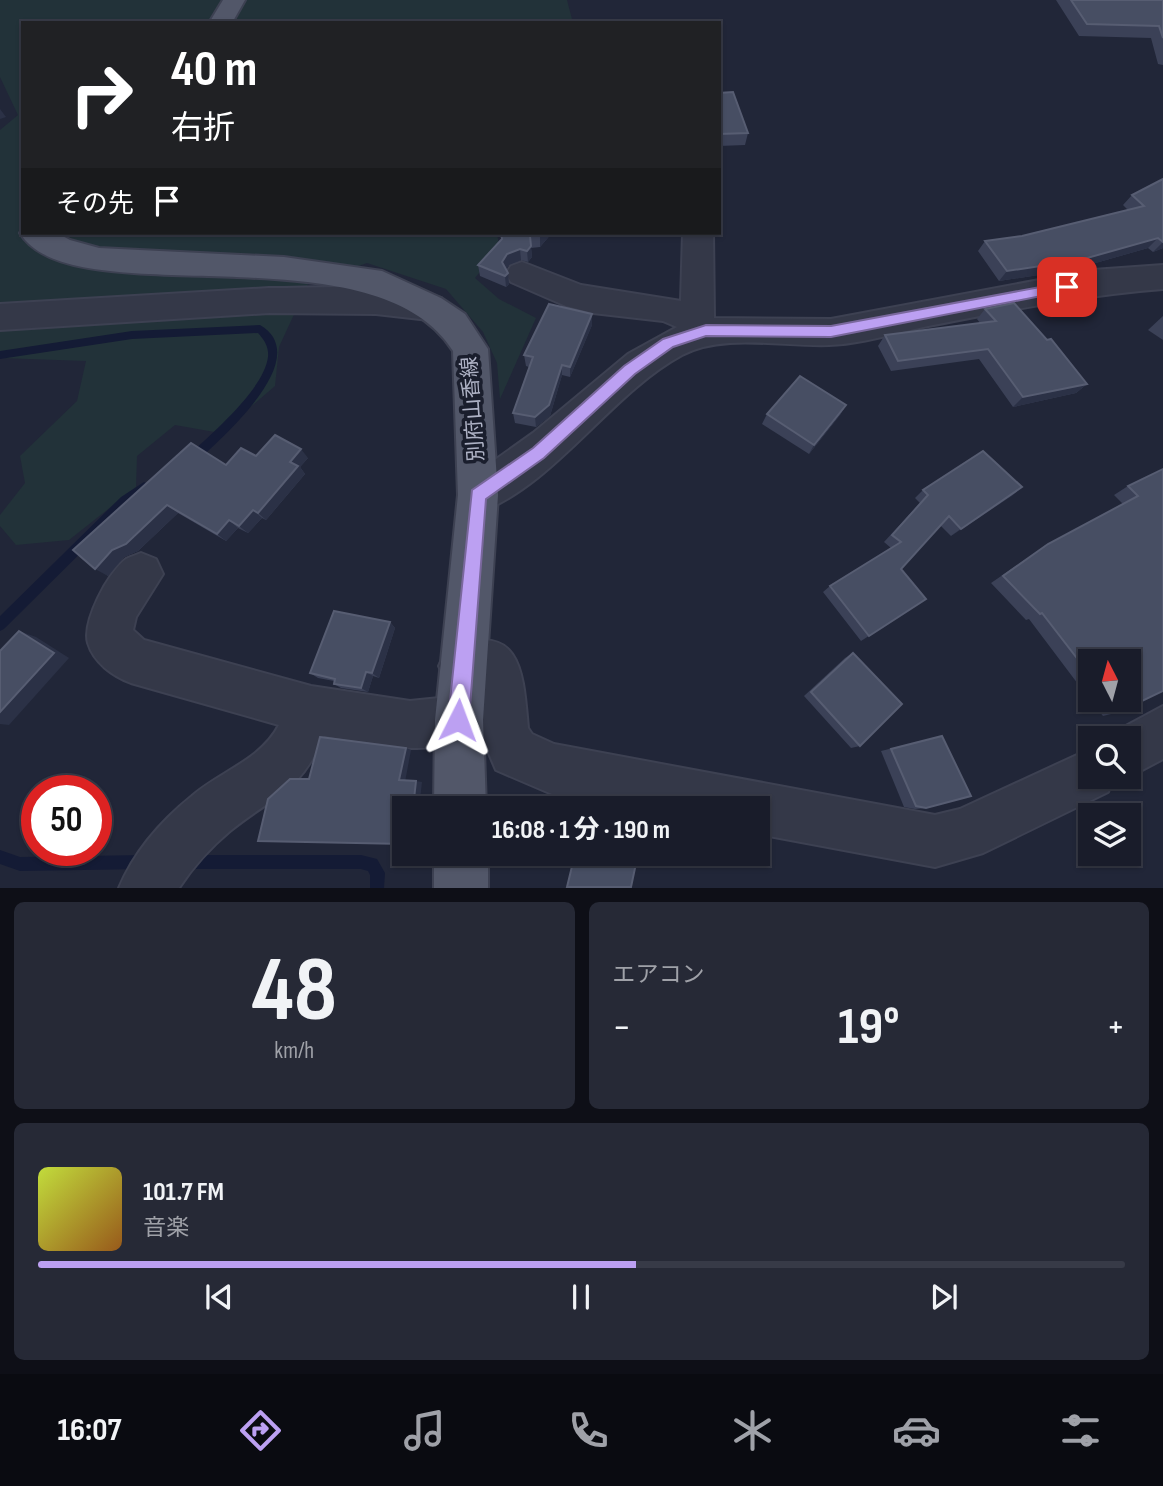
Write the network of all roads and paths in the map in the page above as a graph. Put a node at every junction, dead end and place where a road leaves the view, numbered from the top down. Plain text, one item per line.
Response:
1 (234, 0) edge
2 (221, 21) edge
3 (37, 235) edge
4 (698, 235) edge
5 (522, 274) dead end
6 (1163, 277) edge
7 (429, 306) junction
8 (0, 317) edge
9 (701, 326) junction
10 (478, 495) junction
11 (141, 574) dead end
12 (462, 666) junction
13 (311, 710) junction
14 (458, 720) junction
15 (1163, 730) edge
16 (1141, 744) edge
17 (1078, 780) edge
18 (460, 796) edge
19 (461, 866) edge
20 (146, 887) edge
21 (461, 887) edge

1 - 2 main road
3 - 7 main road, 別府山香線
4 - 9 street
5 - 9 street
6 - 9 street
7 - 8 street
7 - 10 main road, 別府山香線
9 - 10 street
10 - 12 main road, 別府山香線
11 - 13 street
12 - 14 main road, 別府山香線
12 - 17 street
13 - 14 street
13 - 20 street
14 - 18 main road, 別府山香線
15 - 16 street
19 - 21 main road

